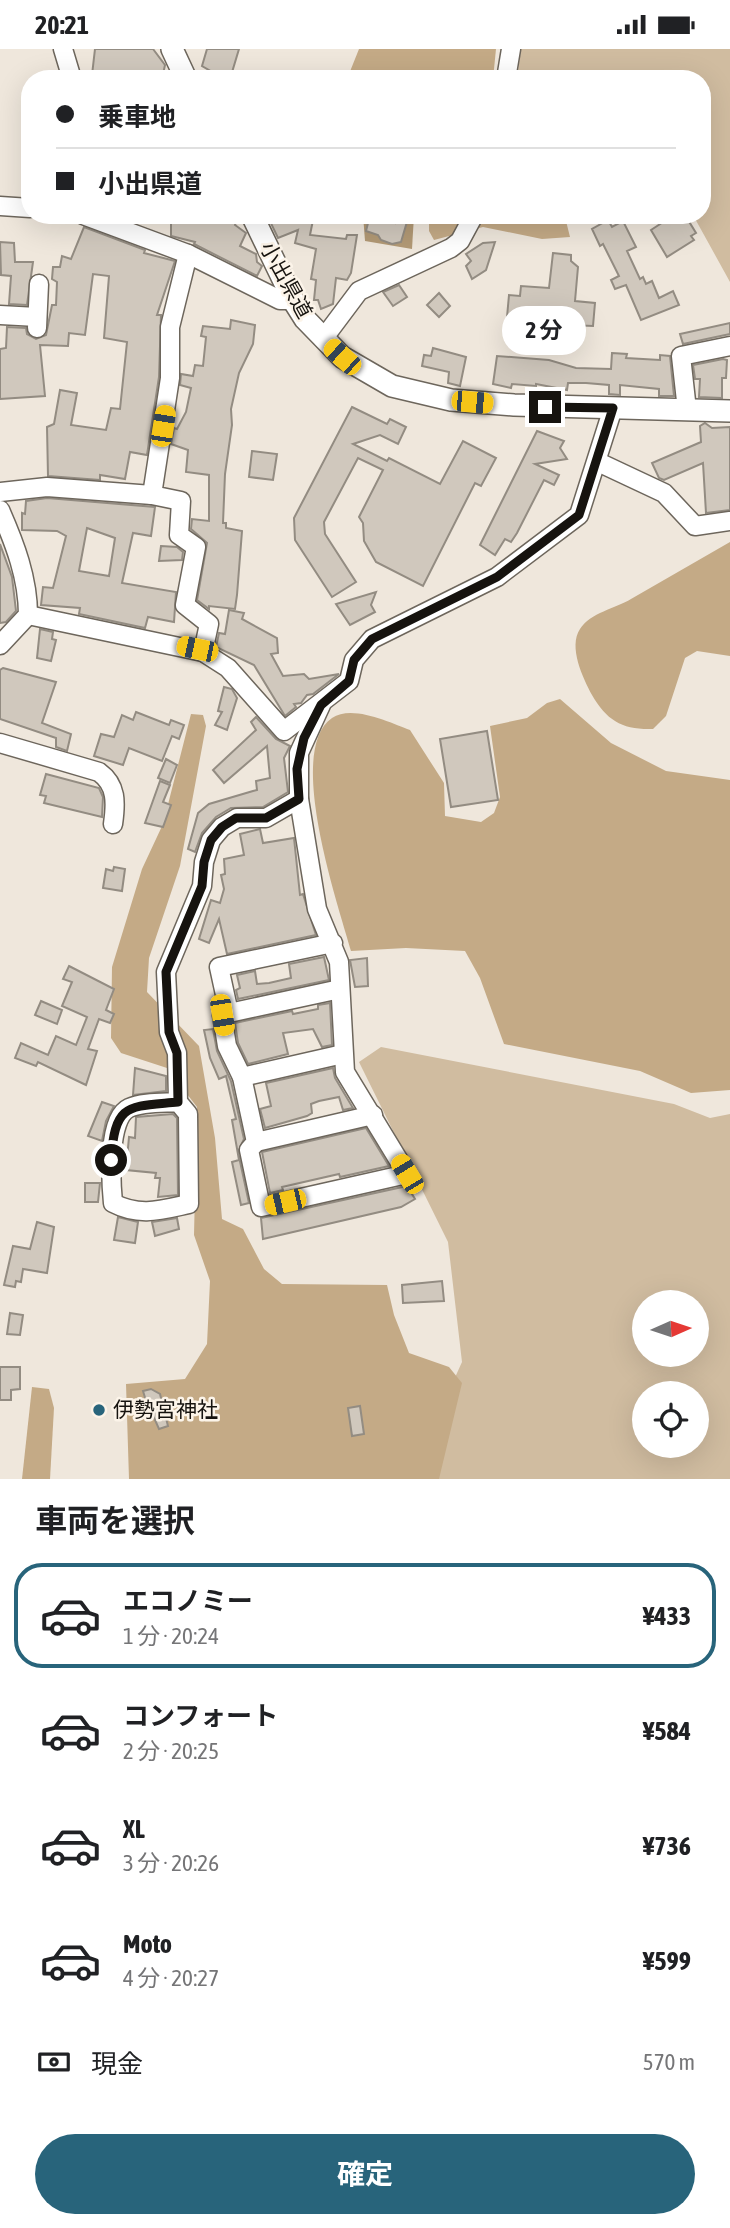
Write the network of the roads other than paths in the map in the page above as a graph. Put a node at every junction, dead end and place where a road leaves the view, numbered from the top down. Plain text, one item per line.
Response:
1 (63, 49) edge
2 (172, 49) edge
3 (511, 49) edge
4 (69, 70) edge
5 (182, 70) edge
6 (508, 70) edge
7 (0, 206) edge
8 (21, 207) edge
9 (107, 224) edge
10 (255, 224) edge
11 (469, 224) edge
12 (188, 254) junction
13 (39, 283) dead end
14 (293, 300) junction
15 (0, 315) edge
16 (323, 339) junction
17 (730, 346) edge
18 (613, 408) junction
19 (687, 410) junction
20 (730, 411) edge
21 (598, 462) junction
22 (0, 492) edge
23 (152, 495) junction
24 (0, 510) edge
25 (730, 521) edge
26 (28, 615) junction
27 (0, 645) edge
28 (203, 652) junction
29 (321, 705) junction
30 (0, 743) edge
31 (299, 799) junction
32 (113, 824) dead end
33 (333, 943) junction
34 (340, 989) junction
35 (229, 1013) junction
36 (343, 1055) junction
37 (242, 1077) junction
38 (178, 1102) junction
39 (373, 1115) junction
40 (256, 1142) junction

1 - 4 street
2 - 5 main road
3 - 6 street
7 - 8 street
9 - 12 street
10 - 14 main road, 小出県道
11 - 16 street
12 - 14 street
12 - 23 street
13 - 15 street
14 - 16 main road, 小出県道
16 - 18 main road, 小出県道
17 - 19 street
18 - 19 main road, 小出県道
18 - 21 street
19 - 20 main road, 小出県道
21 - 25 street
21 - 29 street
22 - 23 street
23 - 28 street
24 - 26 street
26 - 27 street
26 - 28 street
28 - 29 street
29 - 31 street
30 - 32 street
31 - 33 street
31 - 38 street
33 - 34 street
33 - 35 street
34 - 35 street
34 - 36 street
35 - 37 street
36 - 37 street
36 - 39 street
37 - 40 street
38 - 38 street
39 - 40 street
39 - 40 street

